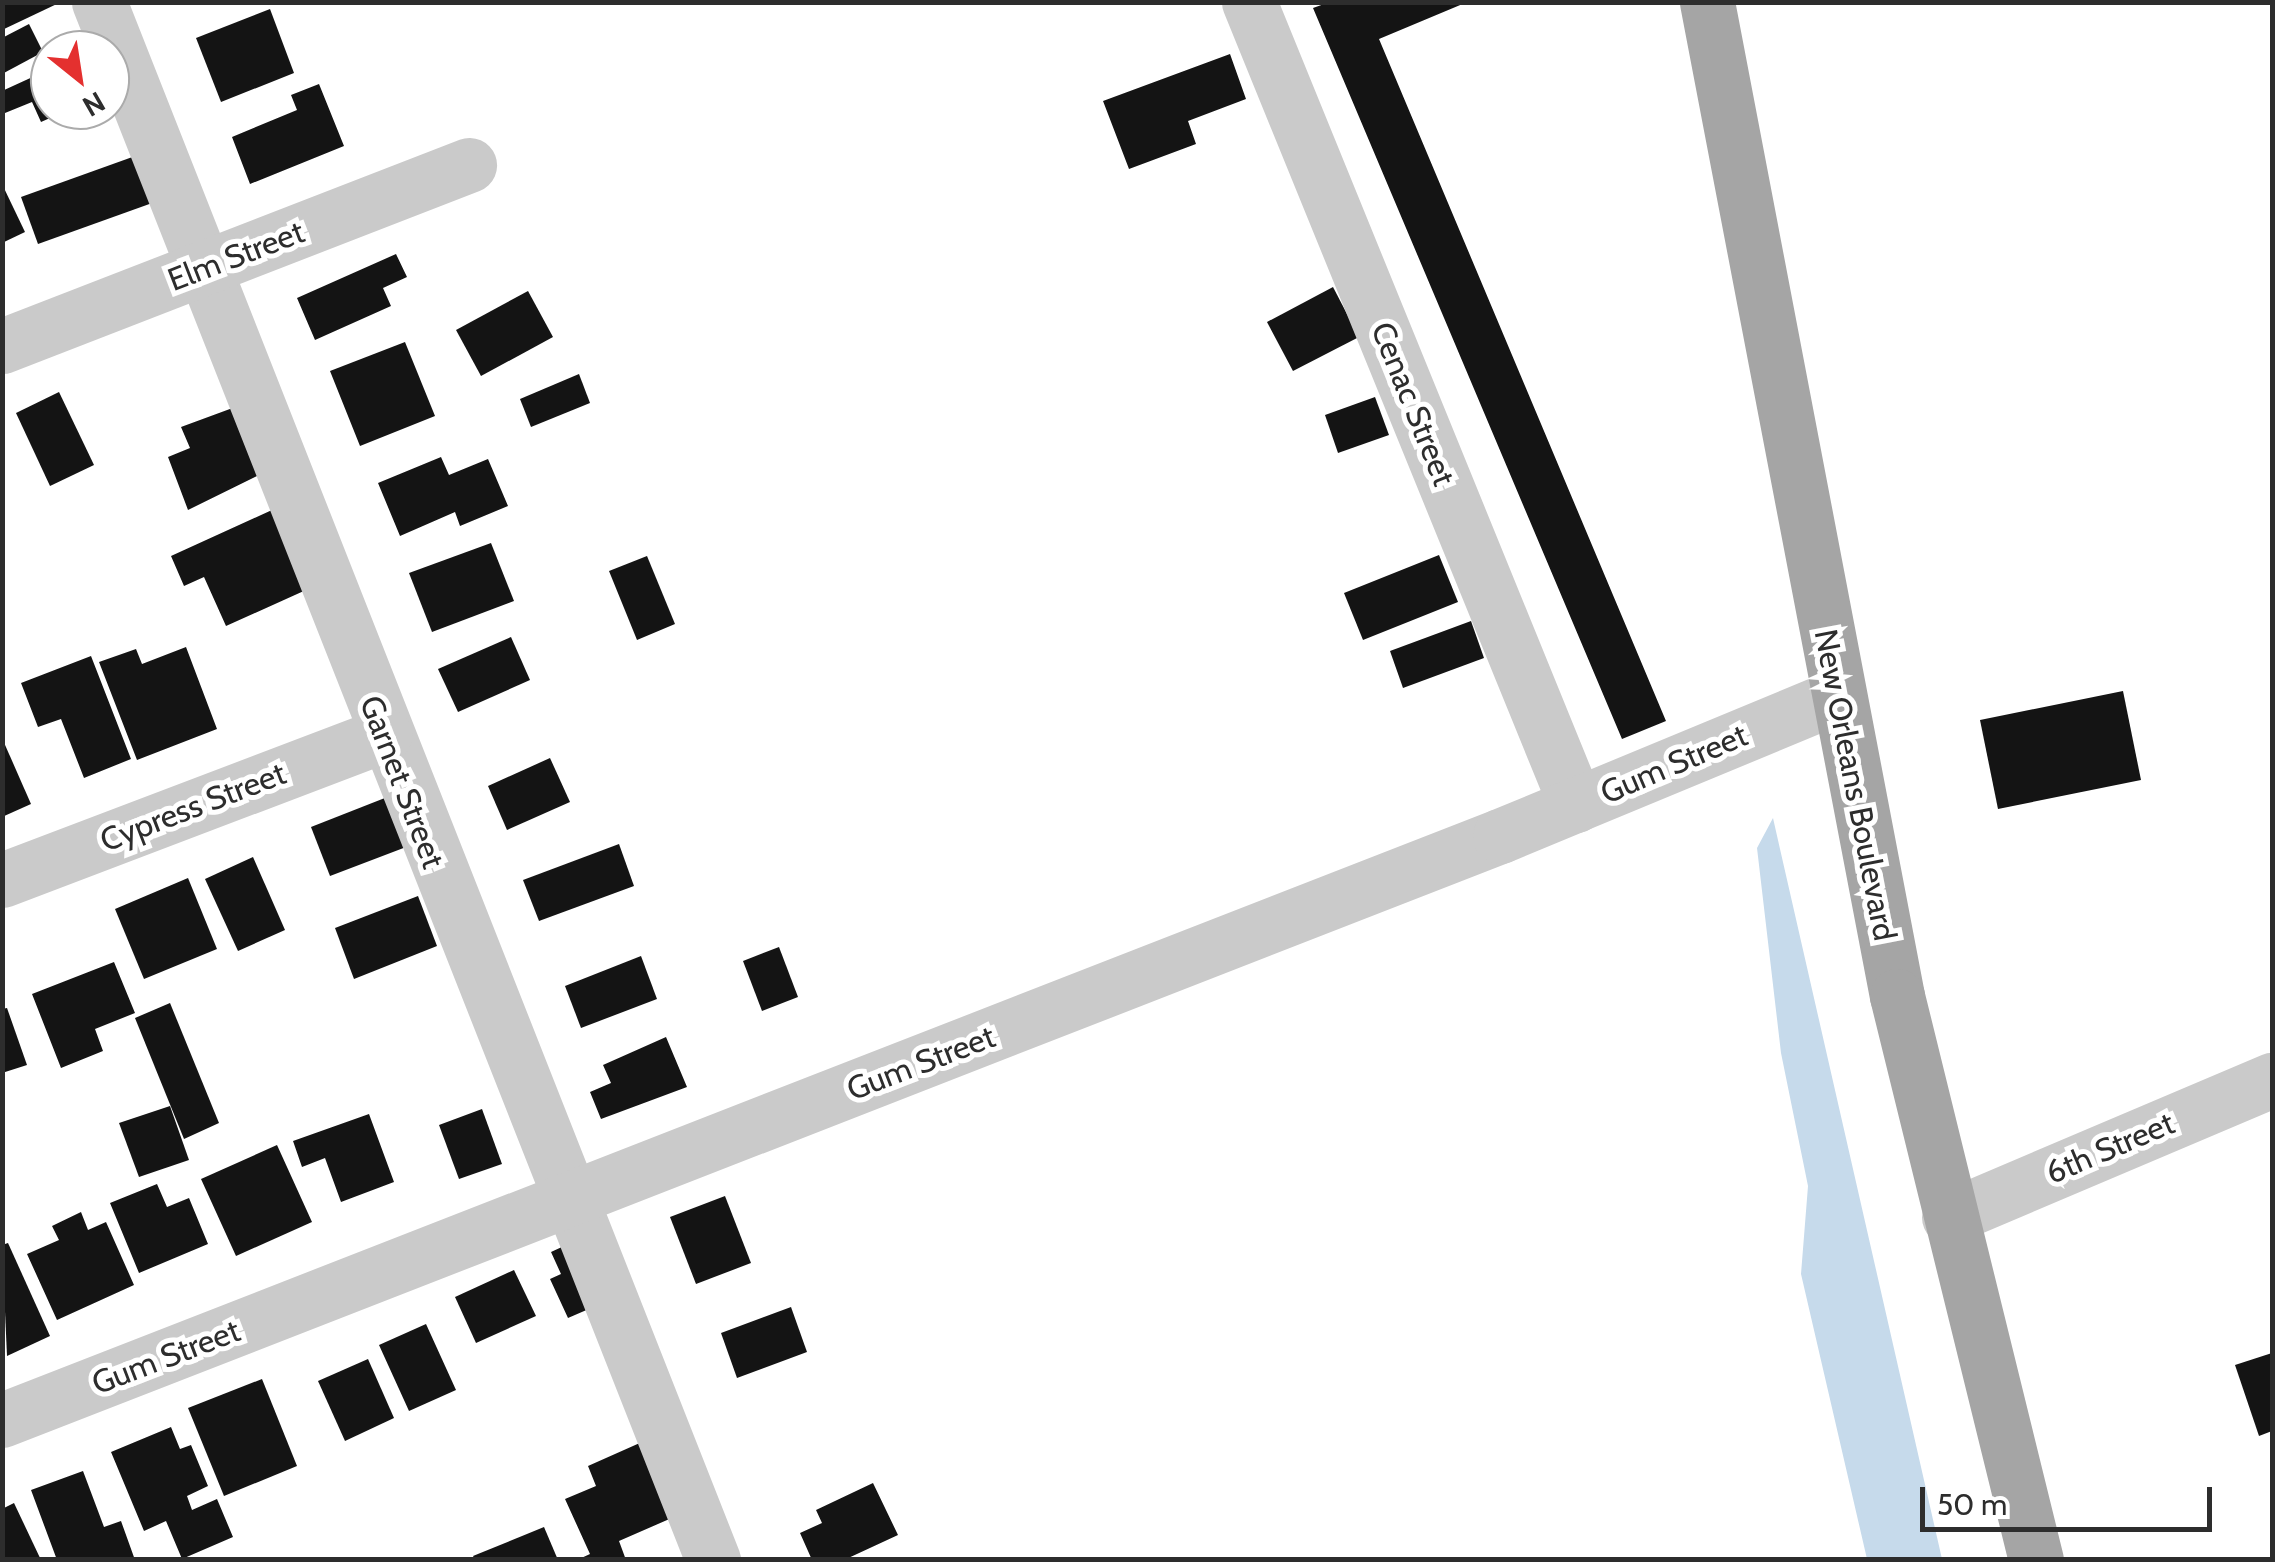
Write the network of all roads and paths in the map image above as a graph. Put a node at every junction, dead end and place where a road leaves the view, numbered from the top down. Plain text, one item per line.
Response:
1 (100, 2) edge
2 (1250, 2) edge
3 (1707, 2) edge
4 (468, 164) dead end
5 (203, 268) junction
6 (2, 346) edge
7 (1836, 697) junction
8 (384, 734) junction
9 (1576, 805) junction
10 (2, 880) edge
11 (2272, 1080) edge
12 (571, 1200) junction
13 (1949, 1217) junction
14 (2, 1420) edge
15 (713, 1560) edge
16 (2036, 1560) edge

1 - 5 street, Garnet Street
2 - 9 street, Cenac Street
3 - 7 main road, New Orleans Boulevard
4 - 5 street, Elm Street
5 - 6 street, Elm Street
5 - 8 street, Garnet Street
7 - 9 street, Gum Street
7 - 13 main road, New Orleans Boulevard
8 - 10 street, Cypress Street
8 - 12 street, Garnet Street
9 - 12 street, Gum Street
11 - 13 street, 6th Street
12 - 14 street, Gum Street
12 - 15 street, Garnet Street
13 - 16 main road, New Orleans Boulevard

